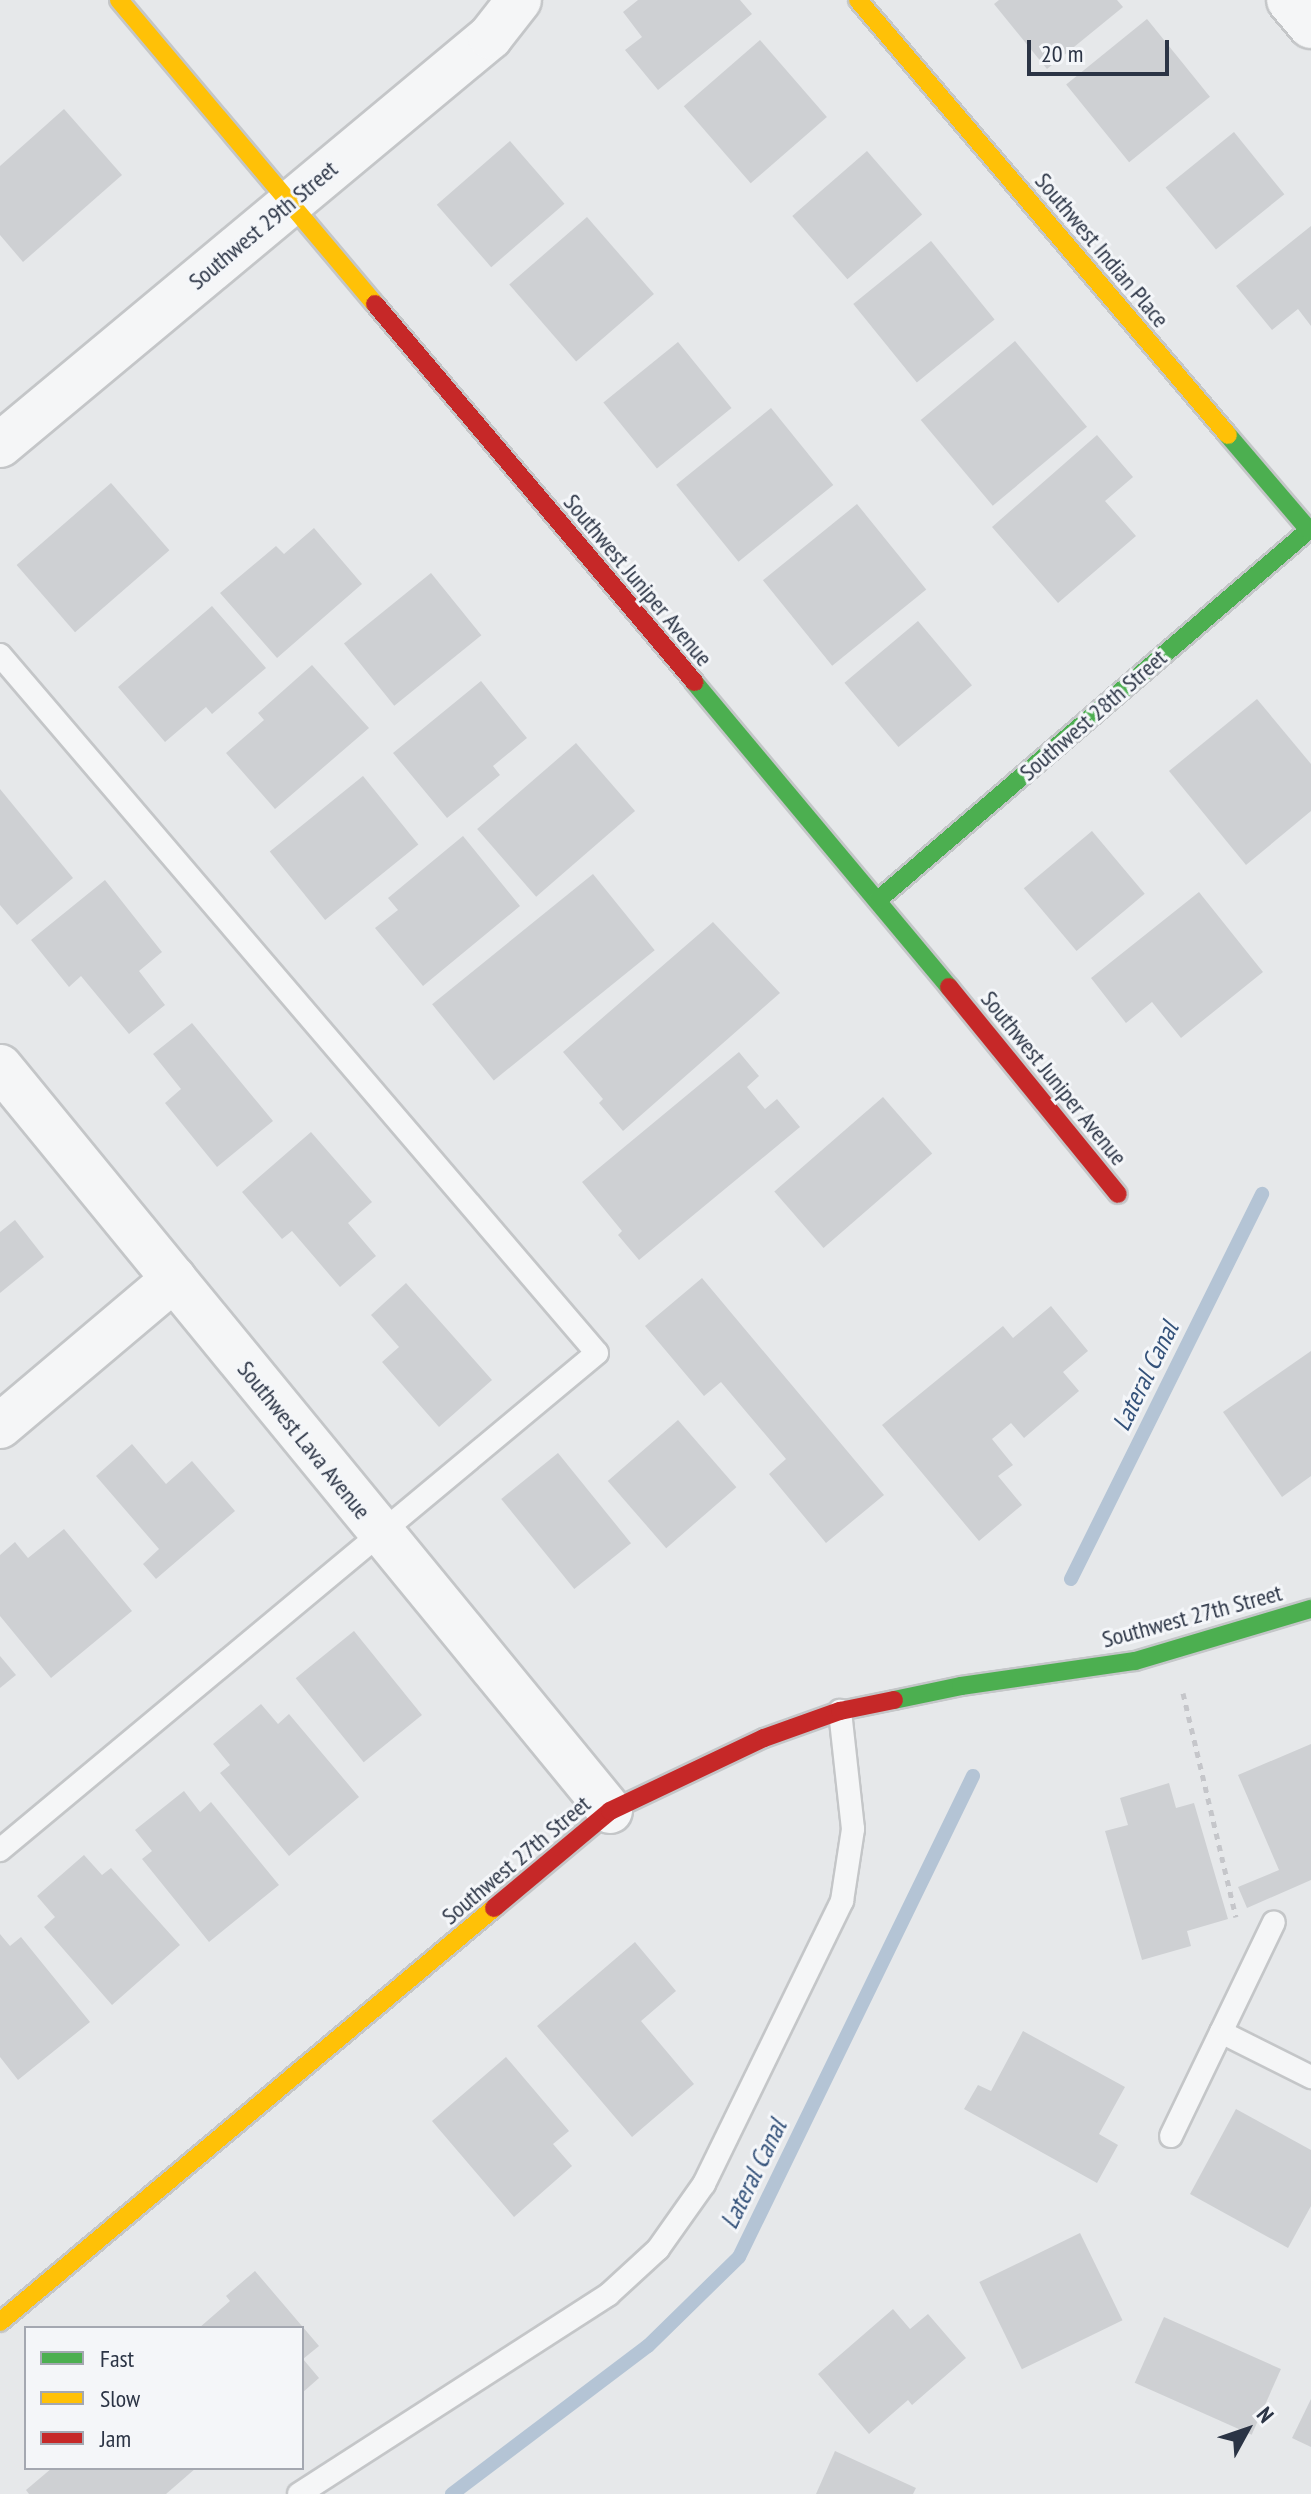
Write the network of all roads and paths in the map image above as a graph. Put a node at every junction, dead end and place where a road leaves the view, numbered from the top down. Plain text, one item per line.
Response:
1 (119, 0) edge
2 (519, 0) edge
3 (858, 0) edge
4 (1289, 0) edge
5 (1311, 26) edge
6 (288, 204) junction
7 (0, 445) edge
8 (1309, 530) joint
9 (0, 655) edge
10 (878, 900) junction
11 (0, 1067) edge
12 (1118, 1194) dead end
13 (174, 1279) junction
14 (0, 1426) edge
15 (380, 1534) junction
16 (1311, 1609) edge
17 (1173, 1649) junction
18 (840, 1711) junction
19 (610, 1811) junction
20 (0, 1850) edge
21 (1274, 1922) dead end
22 (1263, 1944) junction
23 (1221, 2032) junction
24 (1311, 2077) edge
25 (1171, 2136) dead end
26 (0, 2322) edge
27 (299, 2494) edge

1 - 6 street, Southwest Juniper Avenue
2 - 6 street, Southwest 29th Street
3 - 8 street, Southwest Indian Place
4 - 5 street
6 - 7 street, Southwest 29th Street
6 - 10 street, Southwest Juniper Avenue
8 - 10 street, Southwest 28th Street
9 - 15 lane
10 - 12 street, Southwest Juniper Avenue
11 - 13 street, Southwest Lava Avenue
13 - 14 street
13 - 15 street, Southwest Lava Avenue
15 - 19 street, Southwest Lava Avenue
15 - 20 lane
16 - 17 street, Southwest 27th Street
17 - 18 street, Southwest 27th Street
17 - 22 path
18 - 19 street, Southwest 27th Street
18 - 27 lane
19 - 26 street, Southwest 27th Street
21 - 22 lane
22 - 23 lane
23 - 24 lane
23 - 25 lane

